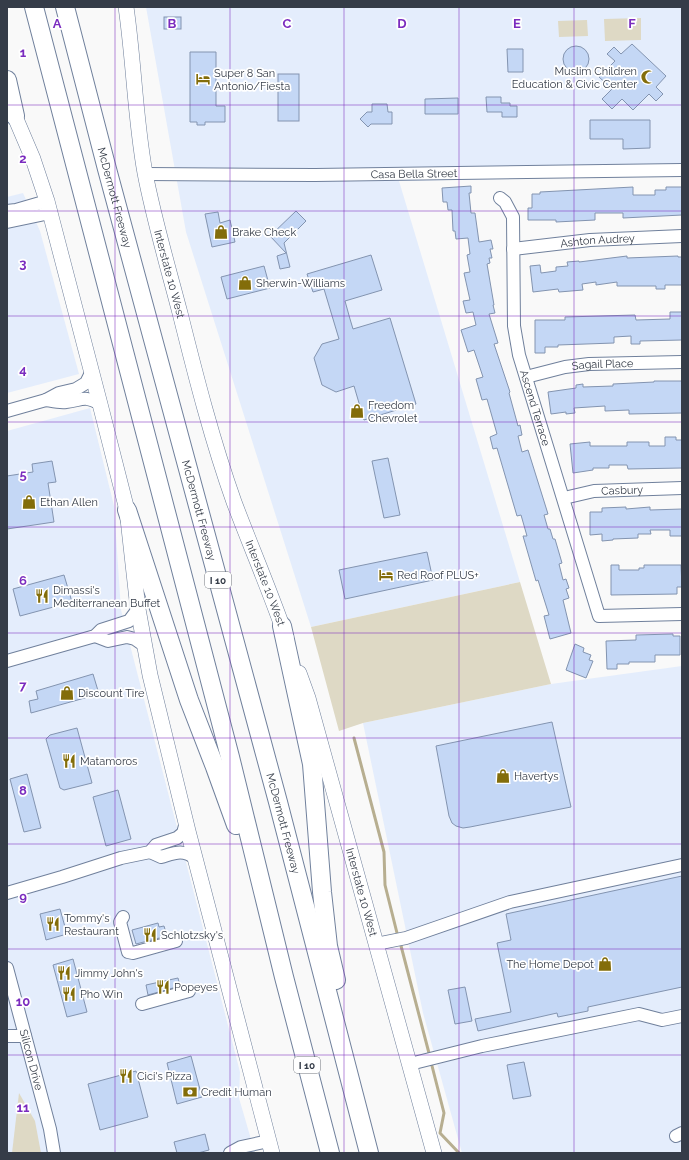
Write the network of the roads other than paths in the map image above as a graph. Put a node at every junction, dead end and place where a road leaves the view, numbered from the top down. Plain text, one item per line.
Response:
1 (34, 7) edge
2 (65, 7) edge
3 (126, 7) edge
4 (7, 80) edge
5 (7, 99) edge
6 (15, 116) junction
7 (682, 170) edge
8 (146, 174) junction
9 (500, 198) dead end
10 (49, 207) junction
11 (7, 212) edge
12 (7, 222) edge
13 (682, 236) edge
14 (513, 249) junction
15 (682, 362) edge
16 (92, 371) junction
17 (526, 378) junction
18 (46, 400) junction
19 (100, 404) junction
20 (7, 411) edge
21 (682, 488) edge
22 (564, 498) junction
23 (127, 510) junction
24 (138, 609) junction
25 (682, 614) edge
26 (282, 626) junction
27 (95, 636) junction
28 (145, 646) junction
29 (7, 661) edge
30 (186, 822) junction
31 (150, 852) junction
32 (195, 858) junction
33 (682, 865) edge
34 (7, 892) edge
35 (123, 917) dead end
36 (176, 941) dead end
37 (376, 944) junction
38 (7, 968) edge
39 (284, 977) junction
40 (189, 992) dead end
41 (142, 1004) dead end
42 (682, 1016) edge
43 (7, 1036) edge
44 (25, 1036) junction
45 (410, 1064) junction
46 (270, 1147) edge
47 (54, 1153) edge
48 (230, 1153) edge
49 (330, 1153) edge
50 (370, 1153) edge
51 (434, 1153) edge

1 - 39 highway, I 10
2 - 50 highway, McDermott Freeway / I 10
3 - 8 main road, Interstate 10 West
4 - 6 highway
5 - 6 main road
6 - 10 main road
7 - 8 street, Casa Bella Street
8 - 26 main road, Interstate 10 West
9 - 14 street, Ascend Terrace
10 - 11 street
10 - 12 street
10 - 16 main road
13 - 14 street, Ashton Audrey
14 - 17 street, Ascend Terrace
15 - 17 street, Sagail Place
16 - 18 street
16 - 19 main road
17 - 22 street, Ascend Terrace
18 - 19 street
18 - 20 street
19 - 23 main road
21 - 22 street, Casbury
22 - 25 street, Ascend Terrace
23 - 24 main road
23 - 39 highway
24 - 27 street
24 - 28 main road
26 - 37 main road, Interstate 10 West
26 - 50 highway
27 - 28 street
27 - 29 street
28 - 30 main road
30 - 31 street
30 - 32 main road
31 - 32 street
31 - 34 street
32 - 46 main road
33 - 37 street
35 - 36 street
37 - 45 main road, Interstate 10 West
38 - 44 street, Silicon Drive
39 - 49 highway, I 10
40 - 41 street
42 - 45 street
43 - 44 street
44 - 47 street, Silicon Drive
45 - 51 main road, Interstate 10 West
46 - 48 street

